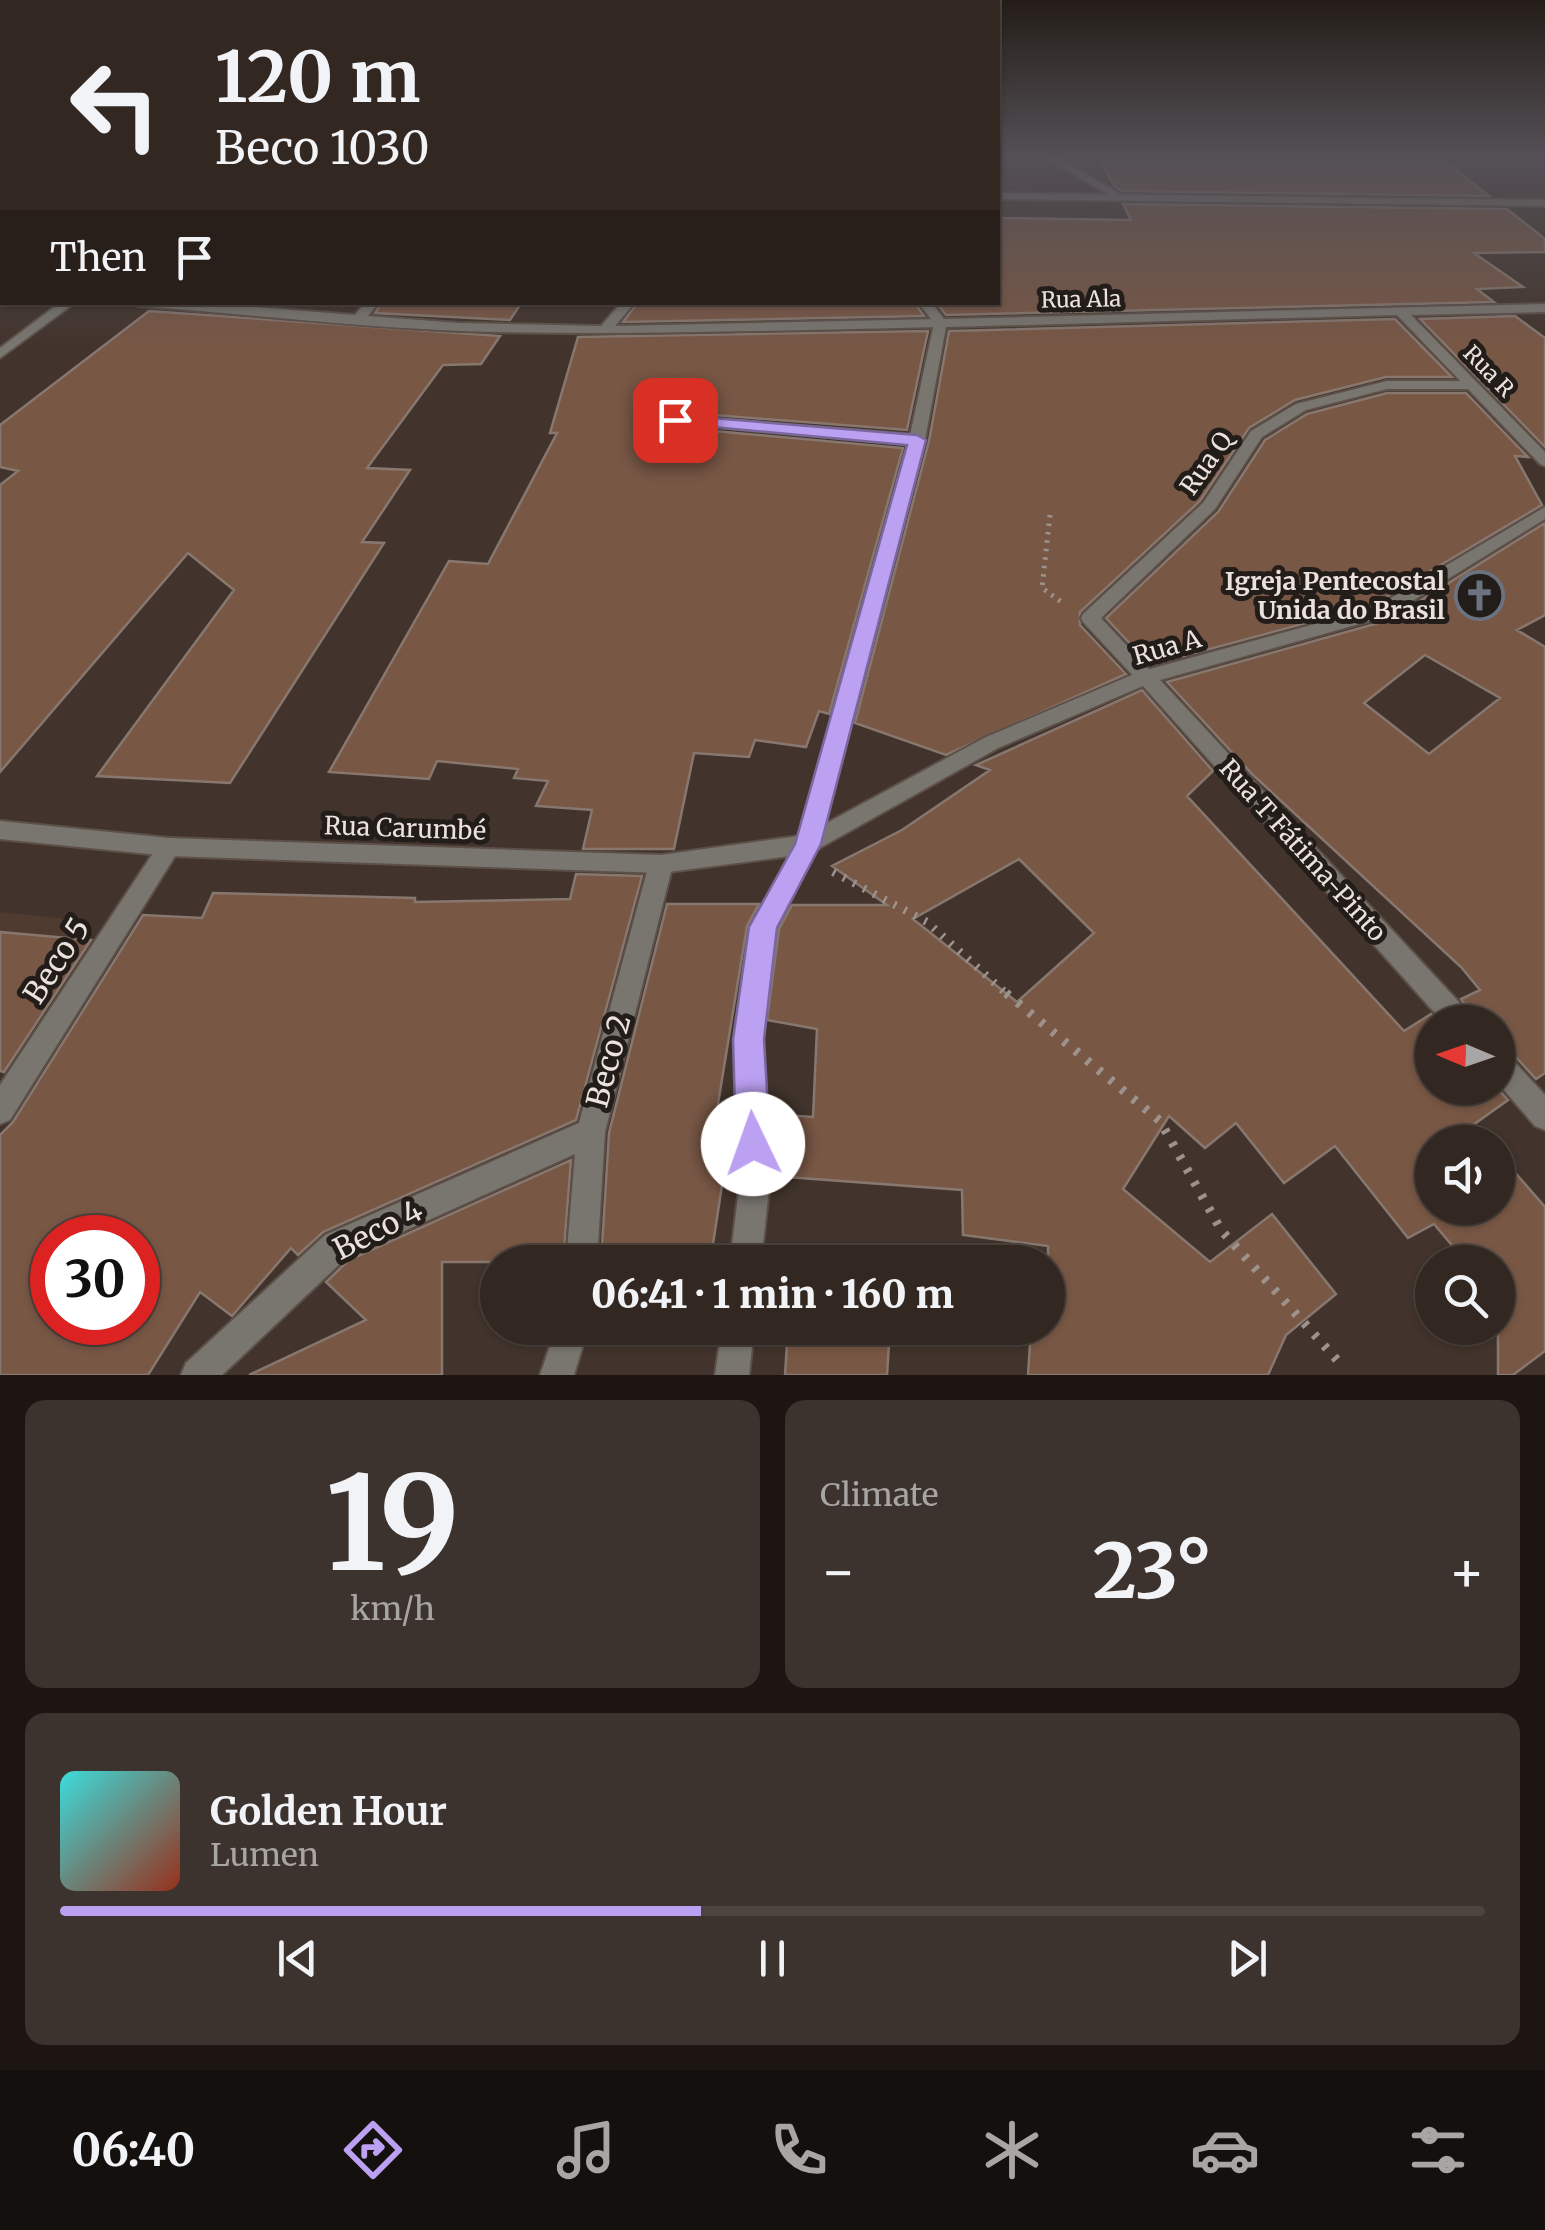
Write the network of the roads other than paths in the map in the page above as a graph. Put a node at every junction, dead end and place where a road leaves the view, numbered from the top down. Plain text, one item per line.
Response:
1 (66, 305) edge
2 (170, 305) edge
3 (253, 305) edge
4 (371, 305) edge
5 (626, 305) edge
6 (926, 305) edge
7 (1545, 308) edge
8 (1400, 311) junction
9 (244, 312) junction
10 (356, 322) junction
11 (940, 323) junction
12 (605, 330) junction
13 (0, 354) edge
14 (1472, 386) junction
15 (675, 420) dead end
16 (917, 440) junction
17 (1545, 461) edge
18 (1545, 512) edge
19 (1146, 676) junction
20 (0, 830) edge
21 (808, 844) junction
22 (169, 847) junction
23 (661, 864) junction
24 (1445, 1005) edge
25 (1515, 1083) edge
26 (0, 1110) edge
27 (1545, 1116) edge
28 (591, 1132) junction
29 (583, 1245) edge
30 (747, 1245) edge
31 (567, 1345) edge
32 (736, 1345) edge
33 (198, 1375) edge
34 (557, 1375) edge
35 (732, 1375) edge

1 - 13 street
2 - 9 street, Rua Ala
3 - 9 street
4 - 10 street
5 - 12 street
6 - 11 street
7 - 8 street, Rua Ala
8 - 11 street, Rua Ala
8 - 14 street, Rua R
9 - 10 street, Rua Ala
10 - 12 street, Rua Ala
11 - 12 street, Rua Ala
11 - 16 street
14 - 17 street, Rua R
14 - 19 street, Rua Q
15 - 16 street
16 - 21 street
18 - 19 street, Rua A
19 - 21 street, Rua A
19 - 24 street, Rua T Fátima-Pinto
20 - 22 street, Rua Carumbé
21 - 23 street, Rua Carumbé
21 - 30 street
22 - 23 street, Rua Carumbé
22 - 26 street, Beco 5
23 - 28 street, Beco 2
25 - 27 street
28 - 29 street, Beco 2
28 - 33 street, Beco 4
31 - 34 street
32 - 35 street

